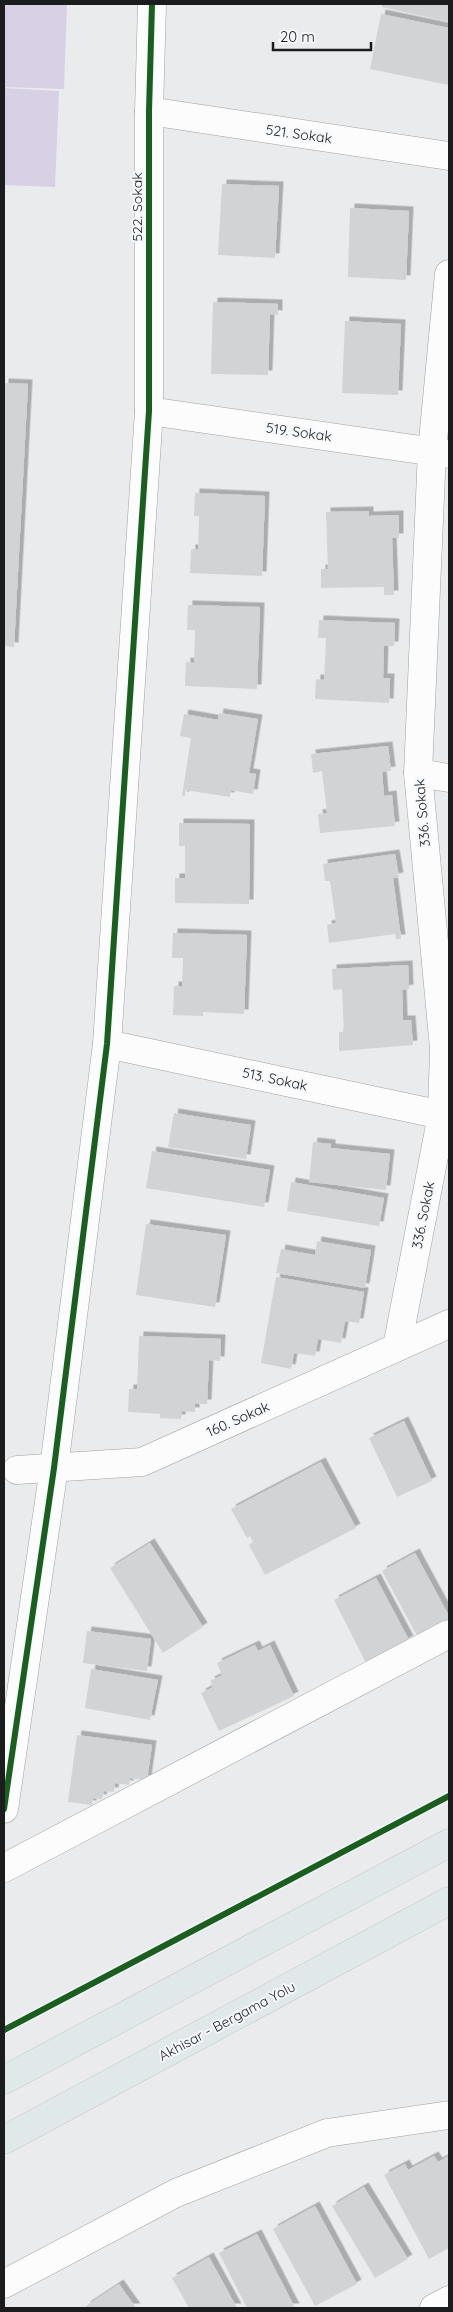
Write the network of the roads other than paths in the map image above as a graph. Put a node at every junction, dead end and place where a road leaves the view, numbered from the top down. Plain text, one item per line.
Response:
1 (152, 4) edge
2 (149, 111) junction
3 (449, 156) edge
4 (449, 274) edge
5 (149, 411) junction
6 (441, 453) edge
7 (418, 773) junction
8 (449, 778) edge
9 (108, 1044) junction
10 (442, 1115) junction
11 (449, 1324) edge
12 (397, 1347) junction
13 (54, 1468) junction
14 (16, 1470) dead end
15 (449, 1634) edge
16 (4, 1809) edge
17 (449, 1843) edge
18 (4, 1868) edge
19 (449, 1901) edge
20 (4, 2080) edge
21 (449, 2115) edge
22 (4, 2140) edge
23 (4, 2284) edge
24 (449, 2300) edge
25 (434, 2308) edge

1 - 2 street, 522. Sokak
2 - 3 street, 521. Sokak
2 - 5 street, 522. Sokak
4 - 6 street, 336. Sokak
5 - 6 street, 519. Sokak
5 - 9 street, 522. Sokak
6 - 7 street, 336. Sokak
7 - 8 street
7 - 10 street, 336. Sokak
9 - 10 street, 513. Sokak
9 - 13 street, 522. Sokak
10 - 12 street, 336. Sokak
11 - 12 street, 160. Sokak
12 - 13 street, 160. Sokak
13 - 14 street, 160. Sokak
13 - 16 street, 522. Sokak
15 - 18 street
17 - 20 main road
19 - 22 main road, Akhisar - Bergama Yolu
21 - 23 street
24 - 25 street

